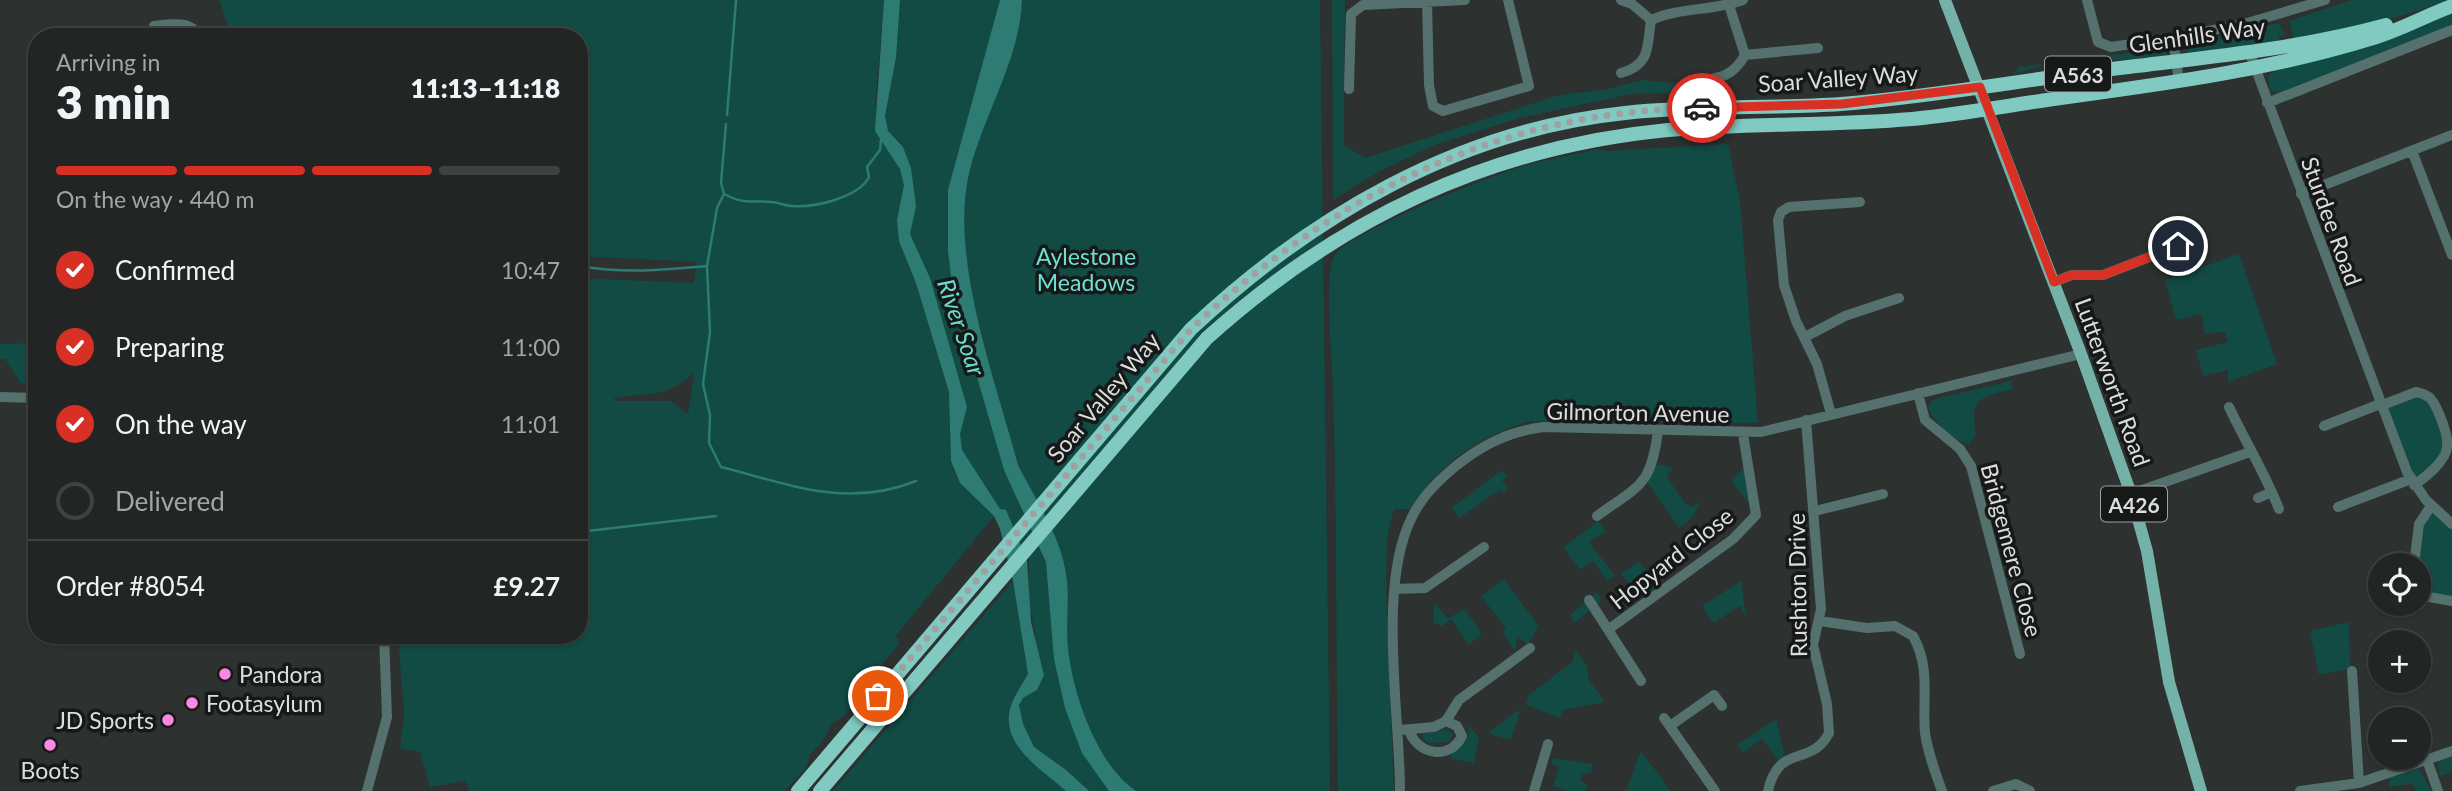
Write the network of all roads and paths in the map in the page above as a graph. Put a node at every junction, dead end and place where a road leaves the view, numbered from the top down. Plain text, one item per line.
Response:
1 (1465, 0) edge
2 (1508, 0) edge
3 (1621, 0) edge
4 (1743, 0) edge
5 (1945, 0) edge
6 (2088, 0) edge
7 (2325, 0) edge
8 (1427, 2) edge
9 (1688, 4) edge
10 (1729, 5) junction
11 (2452, 6) edge
12 (2418, 19) junction
13 (1651, 20) junction
14 (155, 26) dead end
15 (193, 28) edge
16 (2452, 30) edge
17 (2177, 41) junction
18 (1818, 48) dead end
19 (2249, 51) junction
20 (1745, 55) junction
21 (2176, 61) junction
22 (2255, 68) junction
23 (1621, 73) dead end
24 (1699, 82) dead end
25 (2179, 82) junction
26 (1980, 87) junction
27 (1349, 89) dead end
28 (2267, 103) junction
29 (1988, 109) junction
30 (2452, 135) edge
31 (2412, 151) junction
32 (2301, 194) junction
33 (1860, 201) dead end
34 (2173, 223) dead end
35 (2448, 232) edge
36 (2452, 255) edge
37 (2054, 282) junction
38 (1899, 298) dead end
39 (1805, 337) junction
40 (2081, 354) junction
41 (1918, 393) junction
42 (0, 397) edge
43 (28, 398) edge
44 (2380, 405) junction
45 (2229, 407) dead end
46 (1830, 414) junction
47 (1806, 420) junction
48 (2324, 426) dead end
49 (1658, 431) junction
50 (1744, 434) junction
51 (2250, 452) junction
52 (2413, 482) junction
53 (2272, 492) junction
54 (1883, 494) dead end
55 (2131, 494) junction
56 (2258, 498) dead end
57 (2431, 506) junction
58 (2338, 507) dead end
59 (2279, 509) dead end
60 (1815, 511) junction
61 (1597, 516) dead end
62 (2452, 524) edge
63 (1484, 547) dead end
64 (2415, 553) edge
65 (1395, 589) junction
66 (2431, 597) edge
67 (1589, 600) dead end
68 (2452, 601) edge
69 (1820, 621) junction
70 (1609, 629) junction
71 (384, 644) edge
72 (1530, 648) dead end
73 (2020, 654) dead end
74 (2353, 671) dead end
75 (1642, 681) dead end
76 (1722, 706) dead end
77 (1446, 721) junction
78 (1404, 730) junction
79 (1548, 744) dead end
80 (2452, 751) edge
81 (2431, 759) edge
82 (2399, 770) edge
83 (2430, 770) edge
84 (2359, 783) junction
85 (365, 791) edge
86 (798, 791) edge
87 (820, 791) edge
88 (1400, 791) edge
89 (1534, 791) edge
90 (1715, 791) edge
91 (1768, 791) edge
92 (1942, 791) edge
93 (1993, 791) edge
94 (2030, 791) edge
95 (2201, 791) edge
96 (2300, 791) edge
97 (2438, 791) edge

1 - 8 street
2 - 8 street
3 - 13 street
4 - 10 street
5 - 26 main road, Lutterworth Road / A426
6 - 17 street
7 - 17 street
8 - 27 street
9 - 10 street
9 - 13 street
10 - 20 street
11 - 12 highway, Glenhills Way / A563
12 - 19 highway, Glenhills Way / A563
12 - 22 highway, Glenhills Way / A563
13 - 23 street
14 - 15 street
16 - 28 street
17 - 21 street
18 - 20 street
19 - 21 highway, Glenhills Way / A563
19 - 22 street, Sturdee Road
20 - 24 street
21 - 25 street
21 - 26 highway, Glenhills Way / A563
22 - 25 highway, Glenhills Way / A563
22 - 28 street, Sturdee Road
25 - 29 highway, Glenhills Way / A563
26 - 29 main road, Lutterworth Road / A426
26 - 86 highway, Soar Valley Way / A563
28 - 32 street, Sturdee Road
29 - 37 main road, Lutterworth Road / A426
29 - 87 highway, Soar Valley Way / A563
30 - 31 street
31 - 32 street
31 - 35 street
32 - 44 street, Sturdee Road
33 - 39 street
34 - 37 street
35 - 36 street
37 - 40 main road, Lutterworth Road / A426
38 - 39 street
39 - 46 street
40 - 41 street, Gilmorton Avenue
40 - 55 main road, Lutterworth Road / A426
41 - 46 street, Gilmorton Avenue
41 - 73 street, Bridgemere Close
42 - 43 street
44 - 48 street
44 - 52 street, Sturdee Road
44 - 52 street
45 - 51 street
46 - 47 street, Gilmorton Avenue
47 - 50 street, Gilmorton Avenue
47 - 60 street, Rushton Drive
49 - 50 street, Gilmorton Avenue
49 - 61 street
49 - 65 street, Gilmorton Avenue
50 - 70 street, Hopyard Close
51 - 53 street
51 - 55 street
52 - 57 street, Sturdee Road
52 - 58 street
53 - 56 street
53 - 59 street
54 - 60 street
55 - 95 main road, Lutterworth Road / A426
57 - 62 street, Sturdee Road
57 - 64 street
60 - 69 street, Rushton Drive
63 - 65 street
65 - 78 street, Gilmorton Avenue
66 - 68 street
67 - 70 street, Hopyard Close
69 - 91 street, Rushton Drive
69 - 92 street
70 - 75 street, Hopyard Close
71 - 85 street
72 - 77 street
74 - 84 street
76 - 90 street
77 - 78 street
77 - 78 street
78 - 88 street, Gilmorton Avenue
79 - 89 street
80 - 81 street
82 - 84 street
83 - 97 street
84 - 96 street
93 - 94 street

